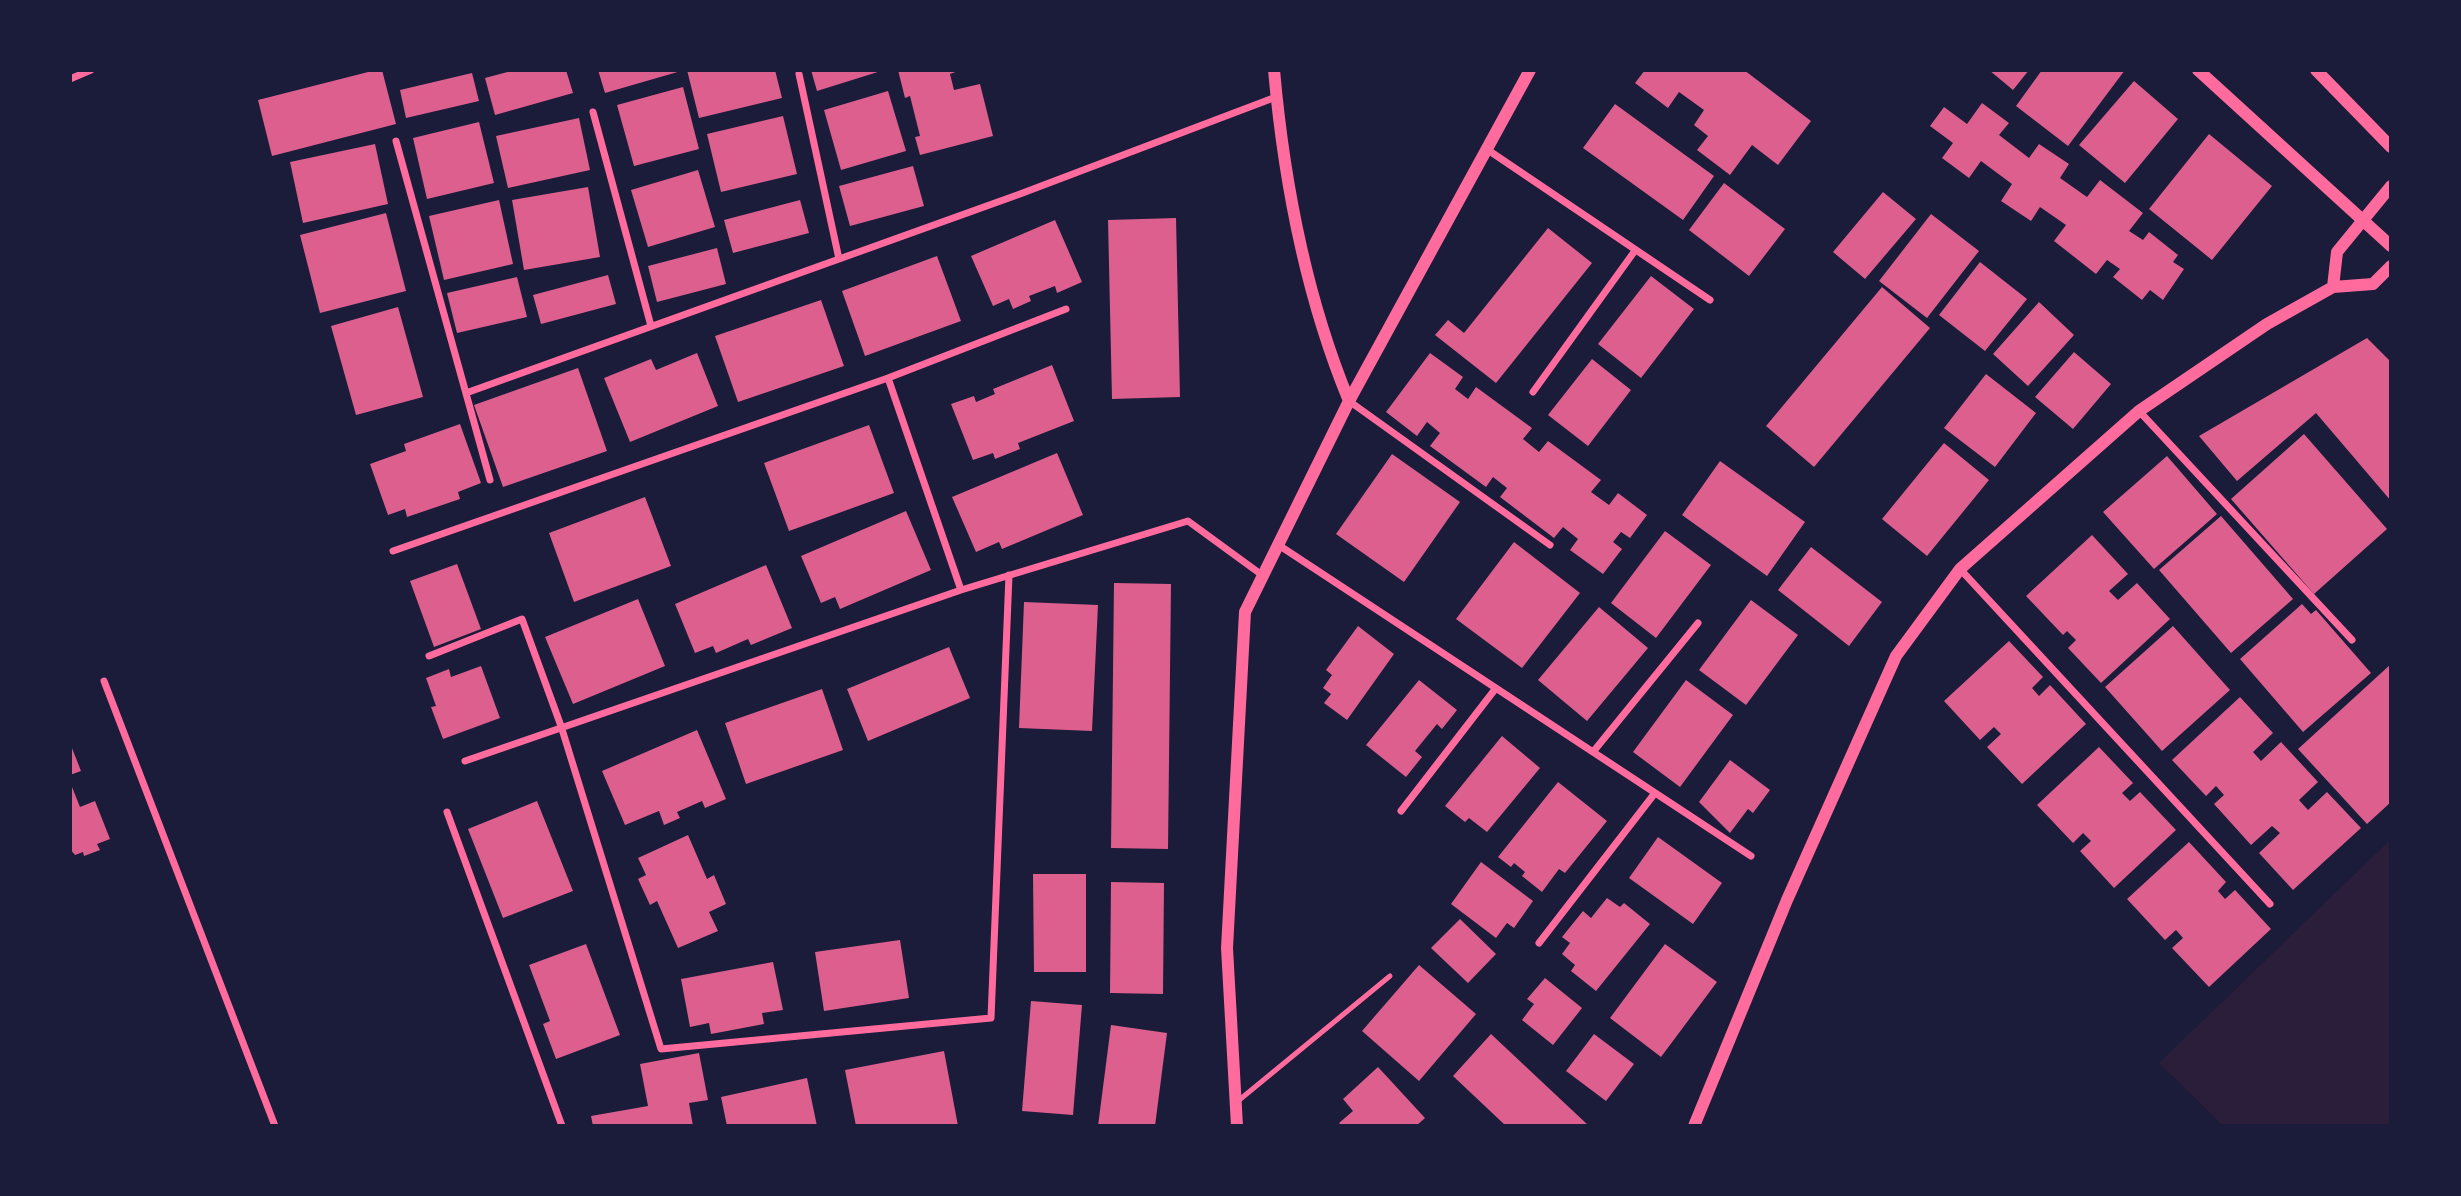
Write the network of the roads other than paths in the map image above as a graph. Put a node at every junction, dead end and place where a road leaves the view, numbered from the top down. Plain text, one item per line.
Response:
1 (91, 70) edge
2 (1274, 70) edge
3 (1530, 70) edge
4 (2198, 70) edge
5 (2316, 70) edge
6 (799, 74) dead end
7 (70, 79) edge
8 (1276, 97) junction
9 (593, 112) dead end
10 (396, 141) dead end
11 (2391, 147) edge
12 (1485, 148) junction
13 (2391, 186) edge
14 (2361, 220) junction
15 (2391, 246) edge
16 (1634, 252) junction
17 (839, 259) junction
18 (2391, 266) edge
19 (2333, 287) junction
20 (1710, 300) dead end
21 (1066, 309) dead end
22 (651, 326) junction
23 (888, 378) junction
24 (1533, 392) dead end
25 (466, 393) junction
26 (1349, 401) junction
27 (2139, 411) junction
28 (490, 480) dead end
29 (1277, 543) junction
30 (1550, 545) dead end
31 (393, 551) dead end
32 (1960, 569) junction
33 (1009, 575) junction
34 (1262, 575) junction
35 (961, 590) junction
36 (1699, 622) dead end
37 (2352, 640) dead end
38 (429, 656) dead end
39 (104, 681) dead end
40 (1496, 688) junction
41 (561, 726) junction
42 (1593, 752) junction
43 (465, 761) dead end
44 (1655, 793) junction
45 (1401, 811) dead end
46 (447, 812) dead end
47 (1751, 856) dead end
48 (2270, 904) dead end
49 (1539, 943) dead end
50 (1390, 975) dead end
51 (1235, 1103) junction
52 (275, 1126) edge
53 (562, 1126) edge
54 (1237, 1126) edge
55 (1694, 1126) edge

1 - 7 street
2 - 8 street
3 - 12 street
4 - 14 street
5 - 11 street
6 - 17 street
8 - 17 street
8 - 26 street
9 - 22 street
10 - 25 street
12 - 16 street
12 - 26 street
13 - 14 street
14 - 15 street
14 - 19 street
16 - 20 street
16 - 24 street
17 - 22 street
18 - 19 street
19 - 27 street
21 - 23 street
22 - 25 street
23 - 31 street
23 - 35 street
25 - 28 street
26 - 29 street
26 - 30 street
27 - 32 street
27 - 37 street
29 - 34 street
29 - 40 street
32 - 48 street
32 - 55 street
33 - 34 street
33 - 35 street
33 - 41 street
34 - 51 street
35 - 41 street
36 - 42 street
38 - 41 street
39 - 52 street
40 - 42 street
40 - 45 street
41 - 43 street
42 - 44 street
44 - 47 street
44 - 49 street
46 - 53 street
50 - 51 lane
51 - 54 street

